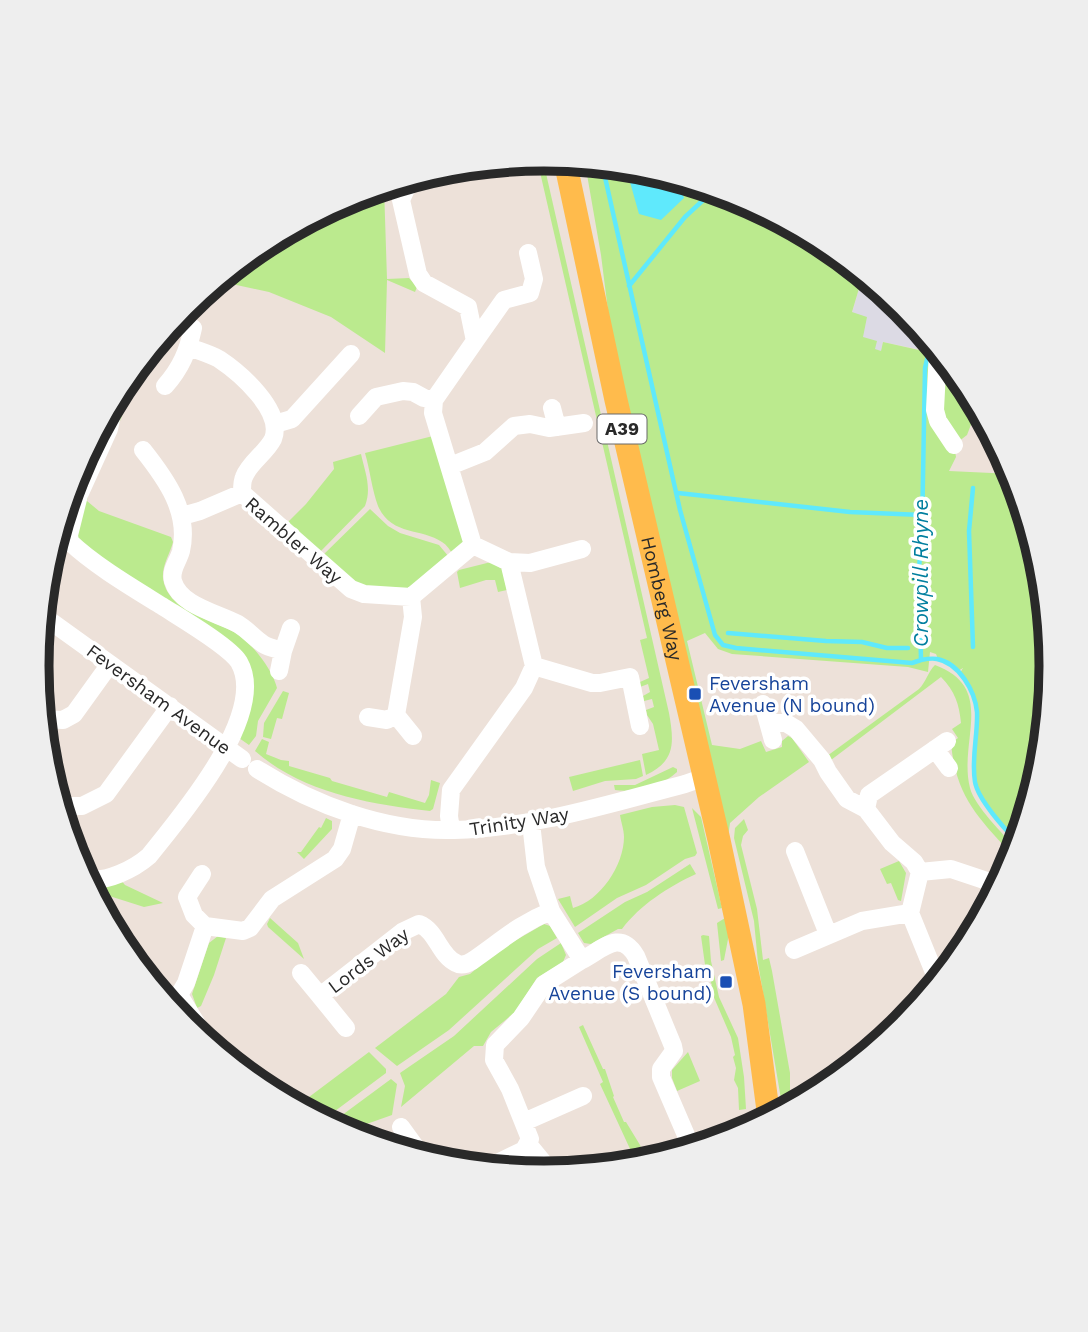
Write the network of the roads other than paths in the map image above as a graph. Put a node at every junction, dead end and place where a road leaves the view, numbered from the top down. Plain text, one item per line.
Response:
1 (567, 172) edge
2 (405, 191) edge
3 (528, 253) dead end
4 (504, 300) junction
5 (468, 307) junction
6 (193, 328) dead end
7 (475, 341) junction
8 (189, 347) junction
9 (351, 354) dead end
10 (938, 366) edge
11 (165, 386) dead end
12 (433, 400) junction
13 (552, 408) dead end
14 (359, 416) dead end
15 (584, 423) dead end
16 (275, 424) junction
17 (557, 427) junction
18 (108, 431) edge
19 (954, 445) dead end
20 (143, 450) dead end
21 (450, 466) junction
22 (91, 468) edge
23 (161, 473) junction
24 (146, 484) dead end
25 (242, 493) junction
26 (182, 516) junction
27 (66, 539) edge
28 (473, 545) junction
29 (582, 549) dead end
30 (509, 562) junction
31 (411, 597) junction
32 (51, 622) edge
33 (291, 628) dead end
34 (284, 651) junction
35 (110, 664) junction
36 (534, 666) junction
37 (279, 671) dead end
38 (762, 704) dead end
39 (170, 706) junction
40 (396, 715) junction
41 (368, 718) dead end
42 (52, 719) edge
43 (640, 726) dead end
44 (413, 736) dead end
45 (242, 759) junction
46 (949, 768) dead end
47 (705, 777) junction
48 (69, 806) edge
49 (866, 809) junction
50 (352, 814) junction
51 (531, 823) junction
52 (451, 830) junction
53 (794, 851) dead end
54 (920, 872) junction
55 (202, 874) dead end
56 (98, 880) edge
57 (989, 882) edge
58 (551, 911) junction
59 (910, 913) junction
60 (205, 926) junction
61 (828, 934) junction
62 (794, 950) dead end
63 (582, 960) junction
64 (934, 971) edge
65 (301, 973) dead end
66 (174, 994) edge
67 (320, 996) junction
68 (346, 1028) dead end
69 (584, 1098) dead end
70 (768, 1108) edge
71 (524, 1122) junction
72 (401, 1127) dead end
73 (688, 1139) edge
74 (413, 1143) edge
75 (528, 1144) junction
76 (506, 1159) edge
77 (542, 1161) edge

1 - 47 main road, Homberg Way / A39
2 - 5 street
3 - 4 street
4 - 5 street
4 - 7 street
5 - 7 street
6 - 8 street
7 - 12 street
8 - 11 street
8 - 16 street
9 - 16 street
10 - 19 street
12 - 14 street
12 - 21 street
13 - 17 street
15 - 17 street
16 - 25 street
17 - 21 street
18 - 22 street
20 - 23 street
21 - 28 street
23 - 24 street
23 - 26 street
25 - 26 street, Rambler Way
25 - 31 street, Rambler Way
26 - 34 street
27 - 45 street
28 - 30 street
28 - 31 street
29 - 30 street
30 - 36 street
31 - 40 street
32 - 35 street, Feversham Avenue
33 - 34 street
34 - 37 street
35 - 39 street, Feversham Avenue
35 - 42 street
36 - 43 street
36 - 52 street
38 - 49 street
39 - 45 street, Feversham Avenue
39 - 48 street
40 - 41 street
40 - 44 street
45 - 50 street, Trinity Way
45 - 56 street
46 - 49 street
47 - 51 street, Trinity Way
47 - 70 main road, Homberg Way / A39
49 - 54 street
50 - 52 street, Trinity Way
50 - 60 street
51 - 52 street, Trinity Way
51 - 58 street
53 - 61 street
54 - 57 street
54 - 59 street
55 - 60 street
58 - 63 street
58 - 67 street, Lords Way
59 - 61 street
59 - 64 street
60 - 66 street
61 - 62 street
63 - 71 street
63 - 73 street
65 - 67 street, Lords Way
67 - 68 street, Lords Way
69 - 71 street
71 - 75 street
72 - 74 street
75 - 76 street
75 - 77 street

